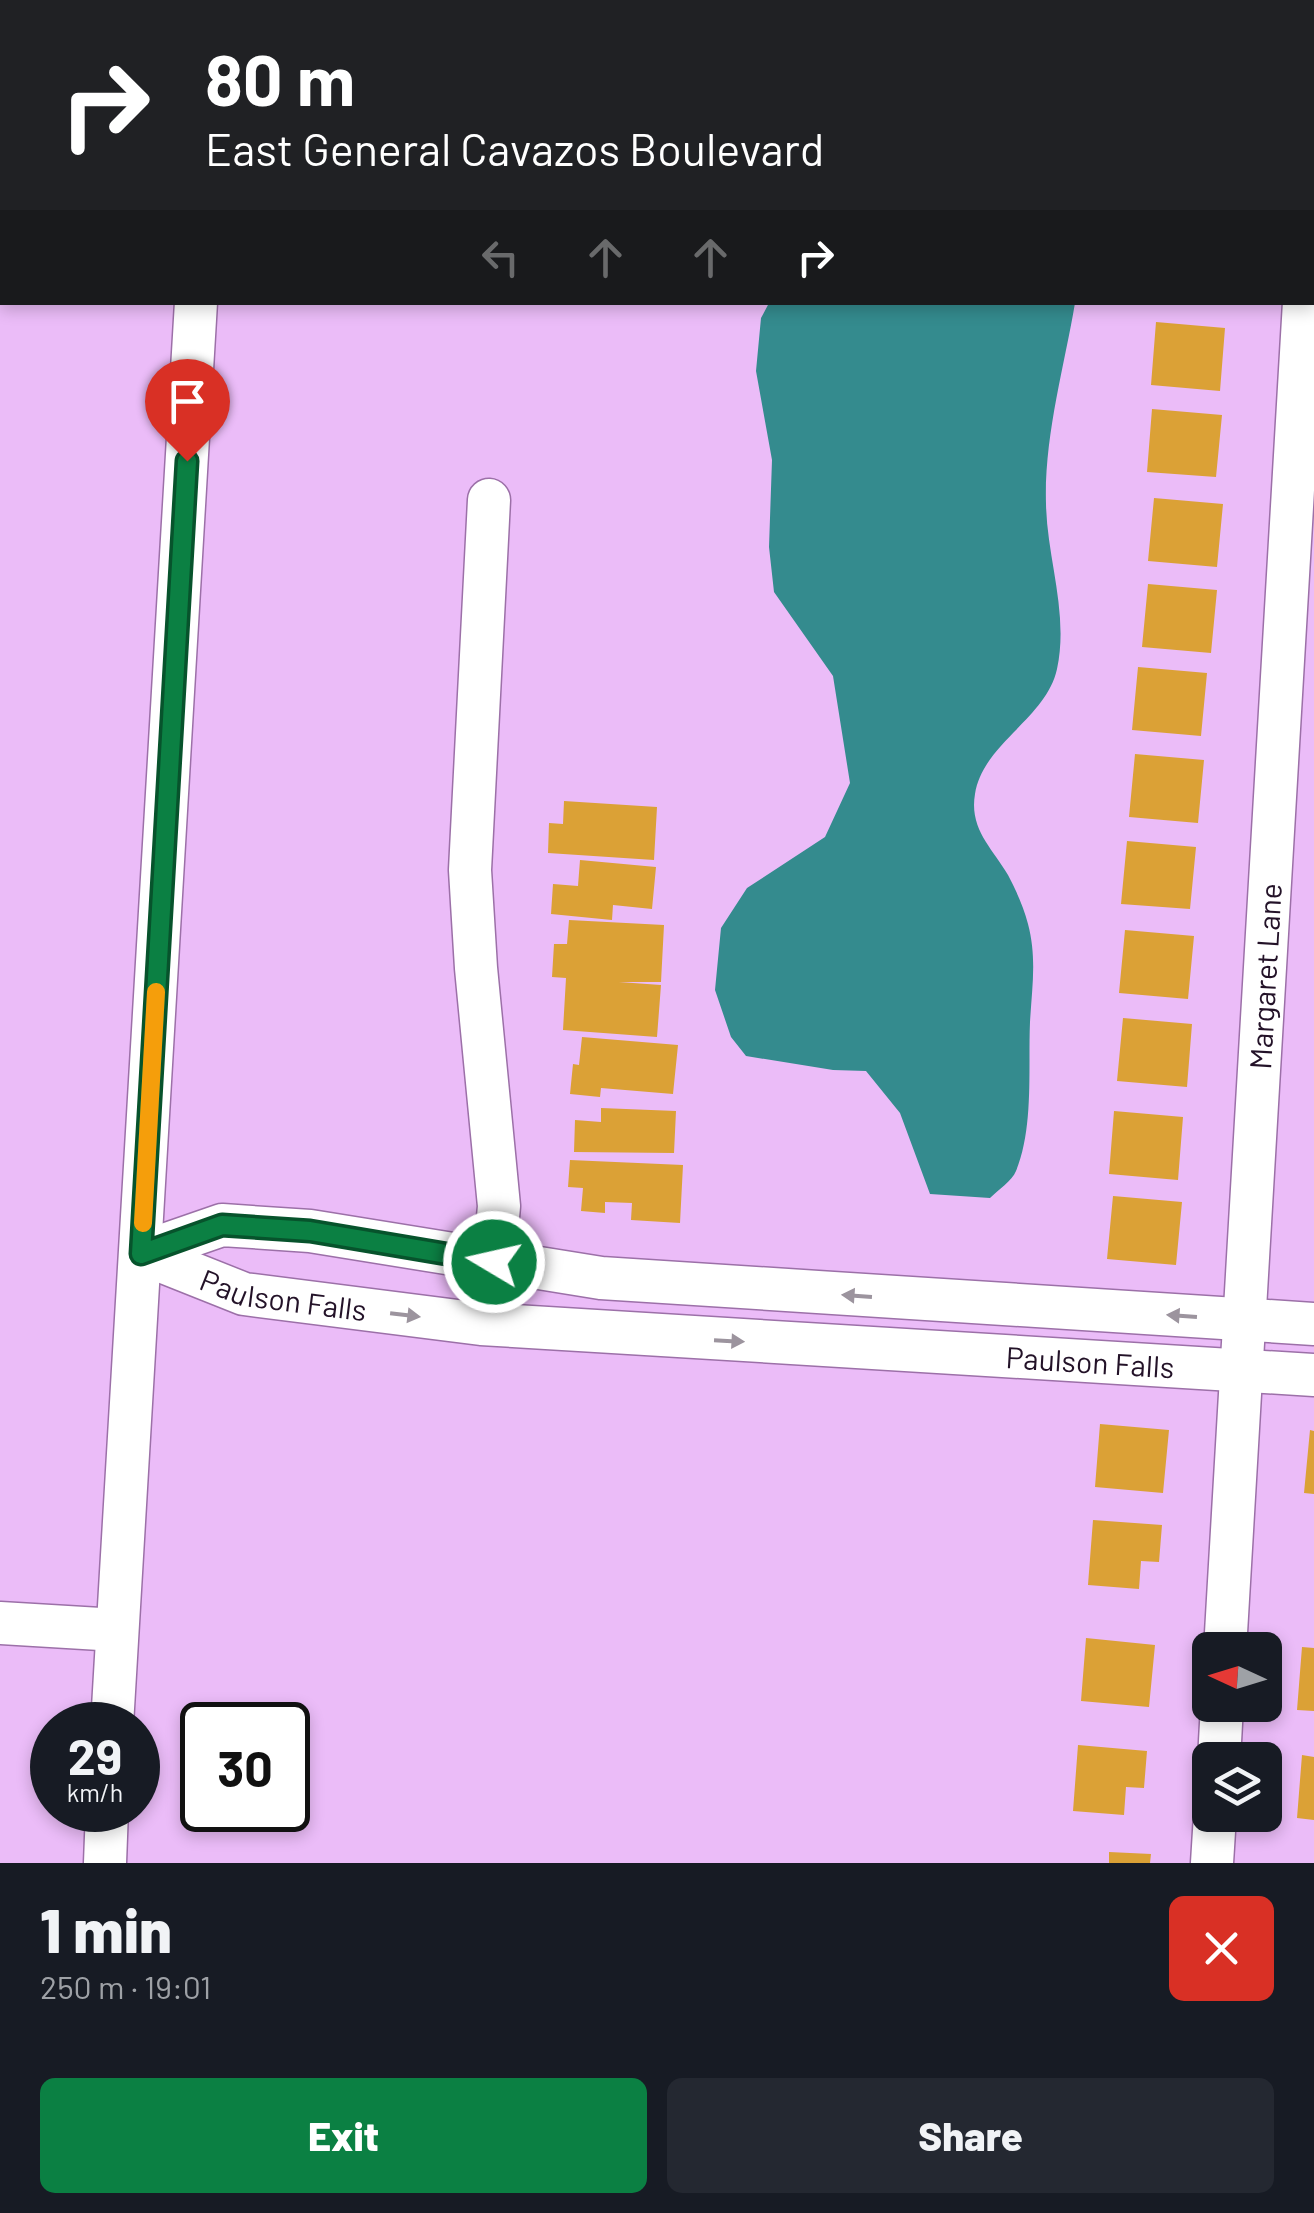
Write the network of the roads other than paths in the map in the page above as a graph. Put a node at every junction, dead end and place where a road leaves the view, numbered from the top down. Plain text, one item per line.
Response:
1 (196, 305) edge
2 (1304, 305) edge
3 (489, 500) dead end
4 (141, 1254) junction
5 (494, 1262) junction
6 (1246, 1320) junction
7 (1314, 1324) edge
8 (1243, 1370) junction
9 (1314, 1375) edge
10 (0, 1623) edge
11 (116, 1630) junction
12 (1227, 1632) edge
13 (113, 1702) edge
14 (107, 1832) edge
15 (1214, 1832) edge
16 (105, 1863) edge
17 (1212, 1863) edge

1 - 4 street
2 - 6 street, Margaret Lane
3 - 5 street
4 - 5 street, Paulson Falls
4 -> 8 street, Paulson Falls
4 - 11 street
6 -> 5 street, Paulson Falls
6 - 7 street, Paulson Falls
6 - 8 street, Margaret Lane
8 - 9 street, Paulson Falls
8 - 12 street, Margaret Lane
10 - 11 street
11 - 13 street
14 - 16 street
15 - 17 street

